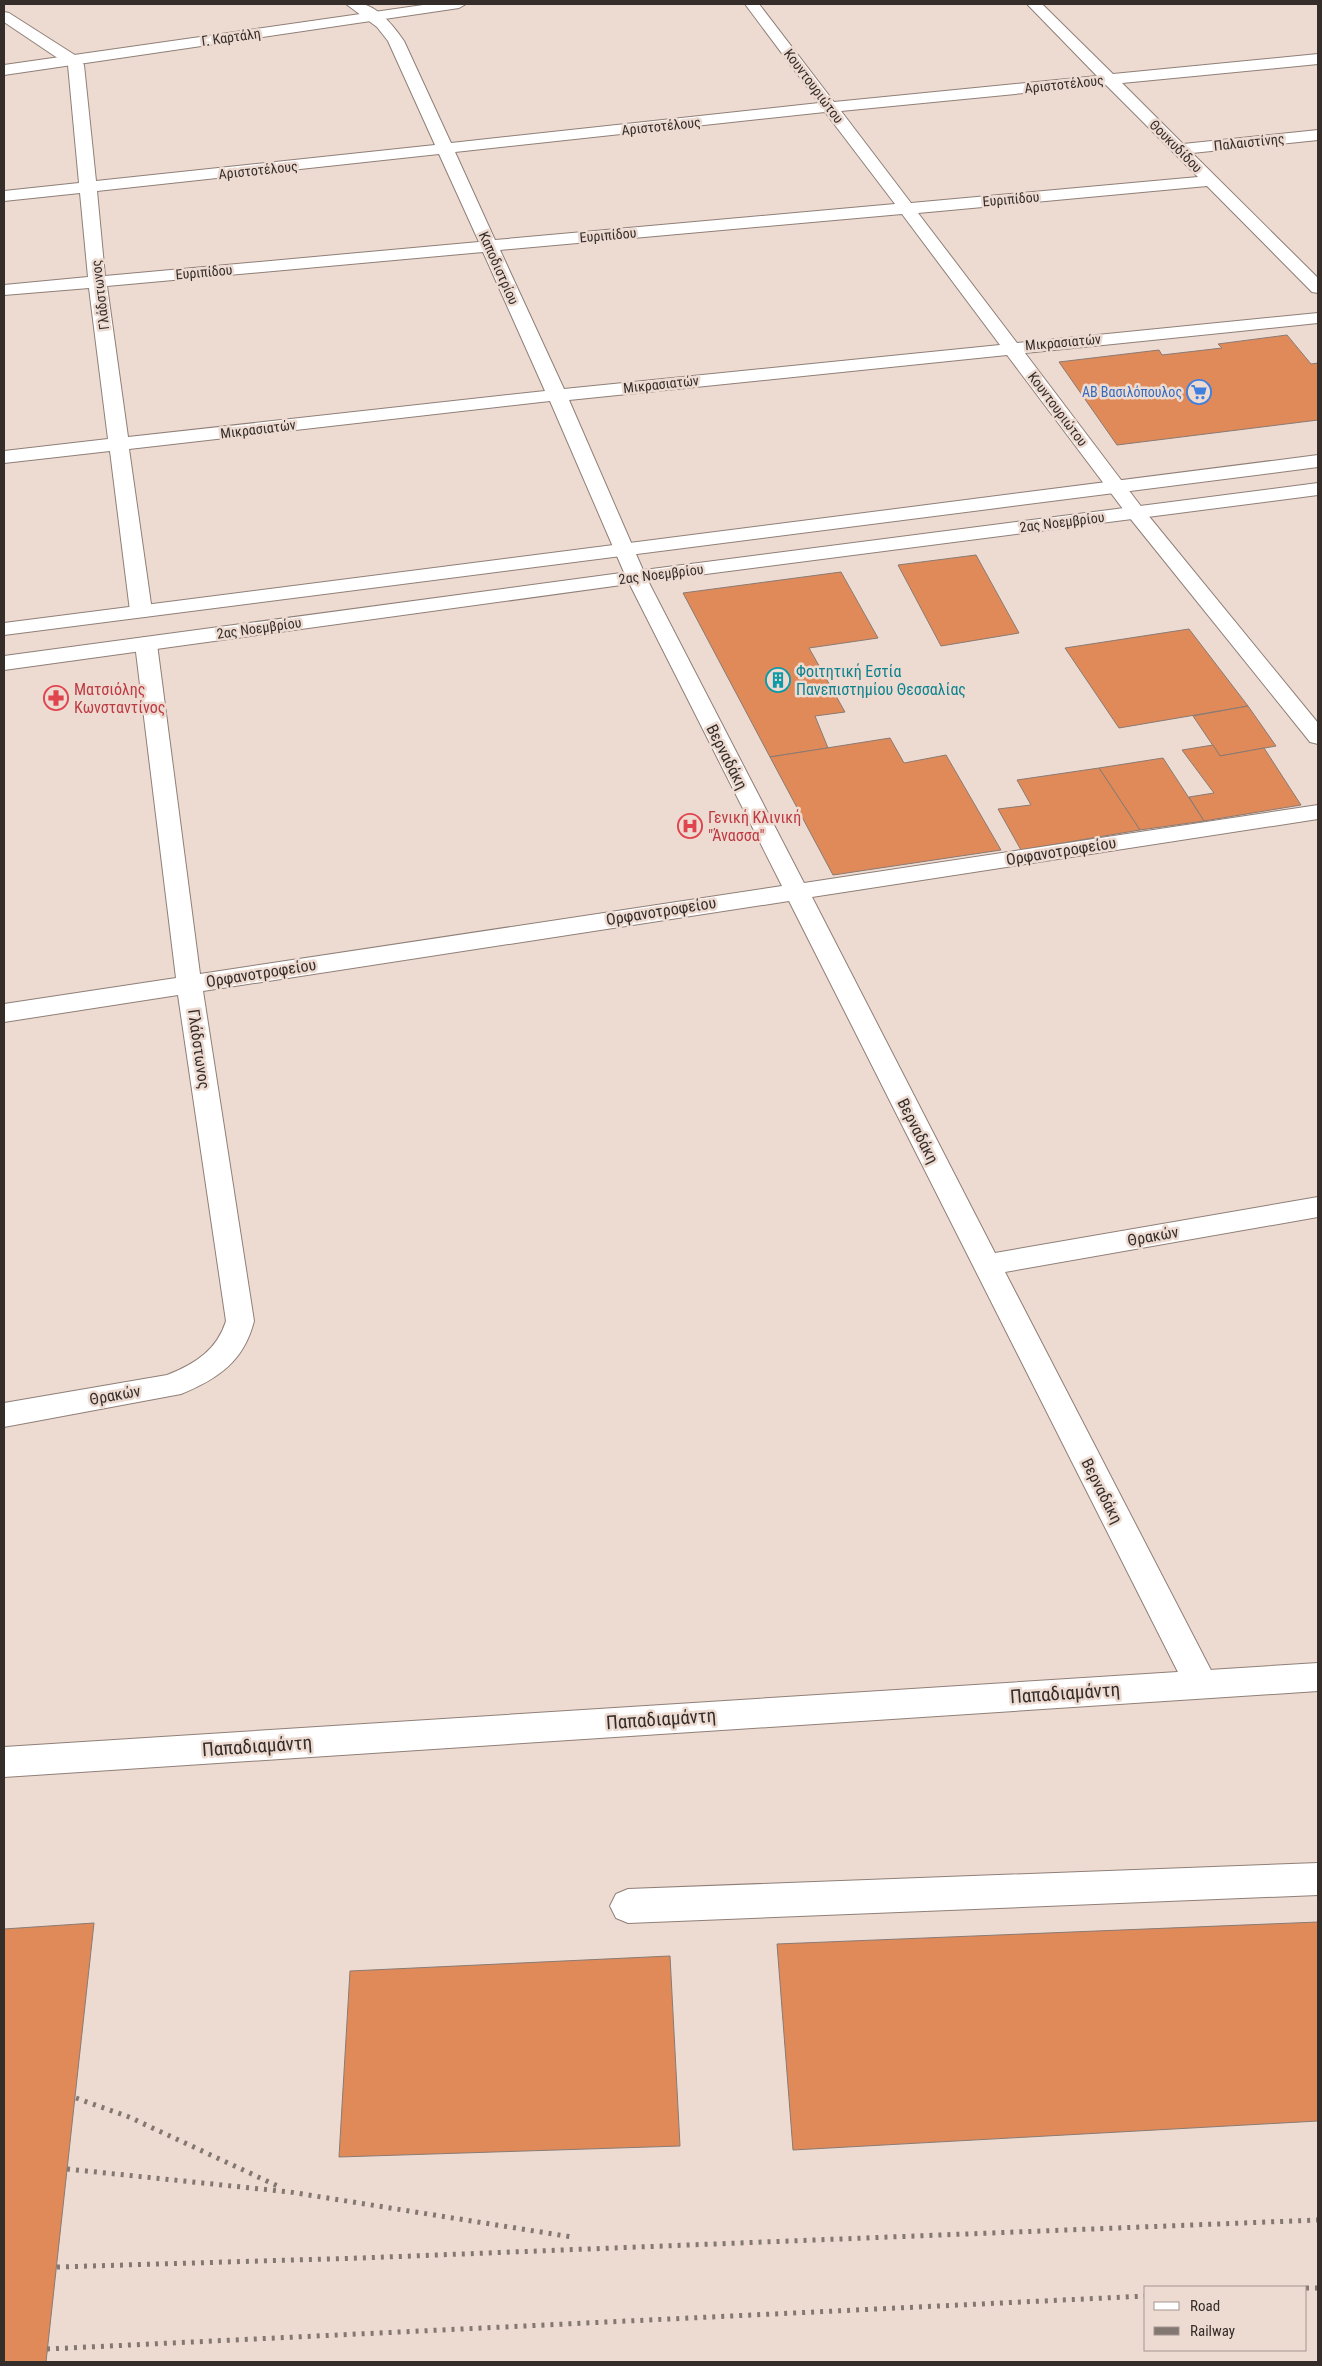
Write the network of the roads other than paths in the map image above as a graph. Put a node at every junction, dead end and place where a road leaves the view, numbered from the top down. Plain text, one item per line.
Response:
1 (353, 4) edge
2 (459, 4) edge
3 (752, 4) edge
4 (1034, 4) edge
5 (4, 16) edge
6 (374, 16) junction
7 (1318, 59) edge
8 (73, 60) junction
9 (4, 70) edge
10 (1109, 80) junction
11 (830, 107) junction
12 (1318, 135) edge
13 (446, 149) junction
14 (1179, 149) junction
15 (1211, 182) junction
16 (89, 188) junction
17 (4, 196) edge
18 (907, 209) junction
19 (489, 246) junction
20 (97, 281) junction
21 (1318, 288) edge
22 (4, 290) edge
23 (1318, 318) edge
24 (1011, 348) junction
25 (557, 395) junction
26 (119, 446) junction
27 (4, 457) edge
28 (1318, 461) edge
29 (1115, 485) junction
30 (1318, 489) edge
31 (1136, 513) junction
32 (623, 549) junction
33 (636, 577) junction
34 (141, 611) junction
35 (4, 629) edge
36 (146, 644) junction
37 (4, 663) edge
38 (1318, 737) edge
39 (1318, 812) edge
40 (796, 891) junction
41 (189, 984) junction
42 (4, 1013) edge
43 (1318, 1208) edge
44 (987, 1266) junction
45 (221, 1359) joint
46 (4, 1415) edge
47 (1318, 1677) edge
48 (1201, 1684) junction
49 (4, 1762) edge
50 (1318, 1879) edge
51 (628, 1906) dead end

1 - 6 street, Καποδιστρίου
2 - 6 street, Γ. Καρτάλη
3 - 11 street, Κουντουριώτου
4 - 10 street, Θουκυδίδου
5 - 8 street
6 - 8 street, Γ. Καρτάλη
6 - 13 street, Καποδιστρίου
7 - 10 street, Αριστοτέλους
8 - 9 street, Γ. Καρτάλη
8 - 16 street, Γλάδστωνος
10 - 11 street, Αριστοτέλους
10 - 14 street, Θουκυδίδου
11 - 13 street, Αριστοτέλους
11 - 18 street, Κουντουριώτου
12 - 14 street, Παλαιστίνης
13 - 16 street, Αριστοτέλους
13 - 19 street, Καποδιστρίου
14 - 15 street, Θουκυδίδου
15 - 18 street, Ευριπίδου
15 - 21 street, Θουκυδίδου
16 - 17 street, Αριστοτέλους
16 - 20 street, Γλάδστωνος
18 - 19 street, Ευριπίδου
18 - 24 street, Κουντουριώτου
19 - 20 street, Ευριπίδου
19 - 25 street, Καποδιστρίου
20 - 22 street, Ευριπίδου
20 - 26 street, Γλάδστωνος
23 - 24 street, Μικρασιατών
24 - 25 street, Μικρασιατών
24 - 29 street, Κουντουριώτου
25 - 26 street, Μικρασιατών
25 - 32 street, Καποδιστρίου
26 - 27 street, Μικρασιατών
26 - 34 street, Γλάδστωνος
28 - 29 street, 2ας Νοεμβρίου
29 - 31 street, Κουντουριώτου
29 - 32 street, 2ας Νοεμβρίου
30 - 31 street, 2ας Νοεμβρίου
31 - 33 street, 2ας Νοεμβρίου
31 - 38 street, Κουντουριώτου
32 - 33 street, Βερναδάκη
32 - 34 street, 2ας Νοεμβρίου
33 - 36 street, 2ας Νοεμβρίου
33 - 40 street, Βερναδάκη
34 - 35 street, 2ας Νοεμβρίου
36 - 37 street, 2ας Νοεμβρίου
36 - 41 street, Γλάδστωνος
39 - 40 street, Ορφανοτροφείου
40 - 41 street, Ορφανοτροφείου
40 - 44 street, Βερναδάκη
41 - 42 street, Ορφανοτροφείου
41 - 45 street, Γλάδστωνος
43 - 44 street, Θρακών
44 - 48 street, Βερναδάκη
45 - 46 street, Θρακών
47 - 48 street, Παπαδιαμάντη
48 - 49 street, Παπαδιαμάντη
50 - 51 street

